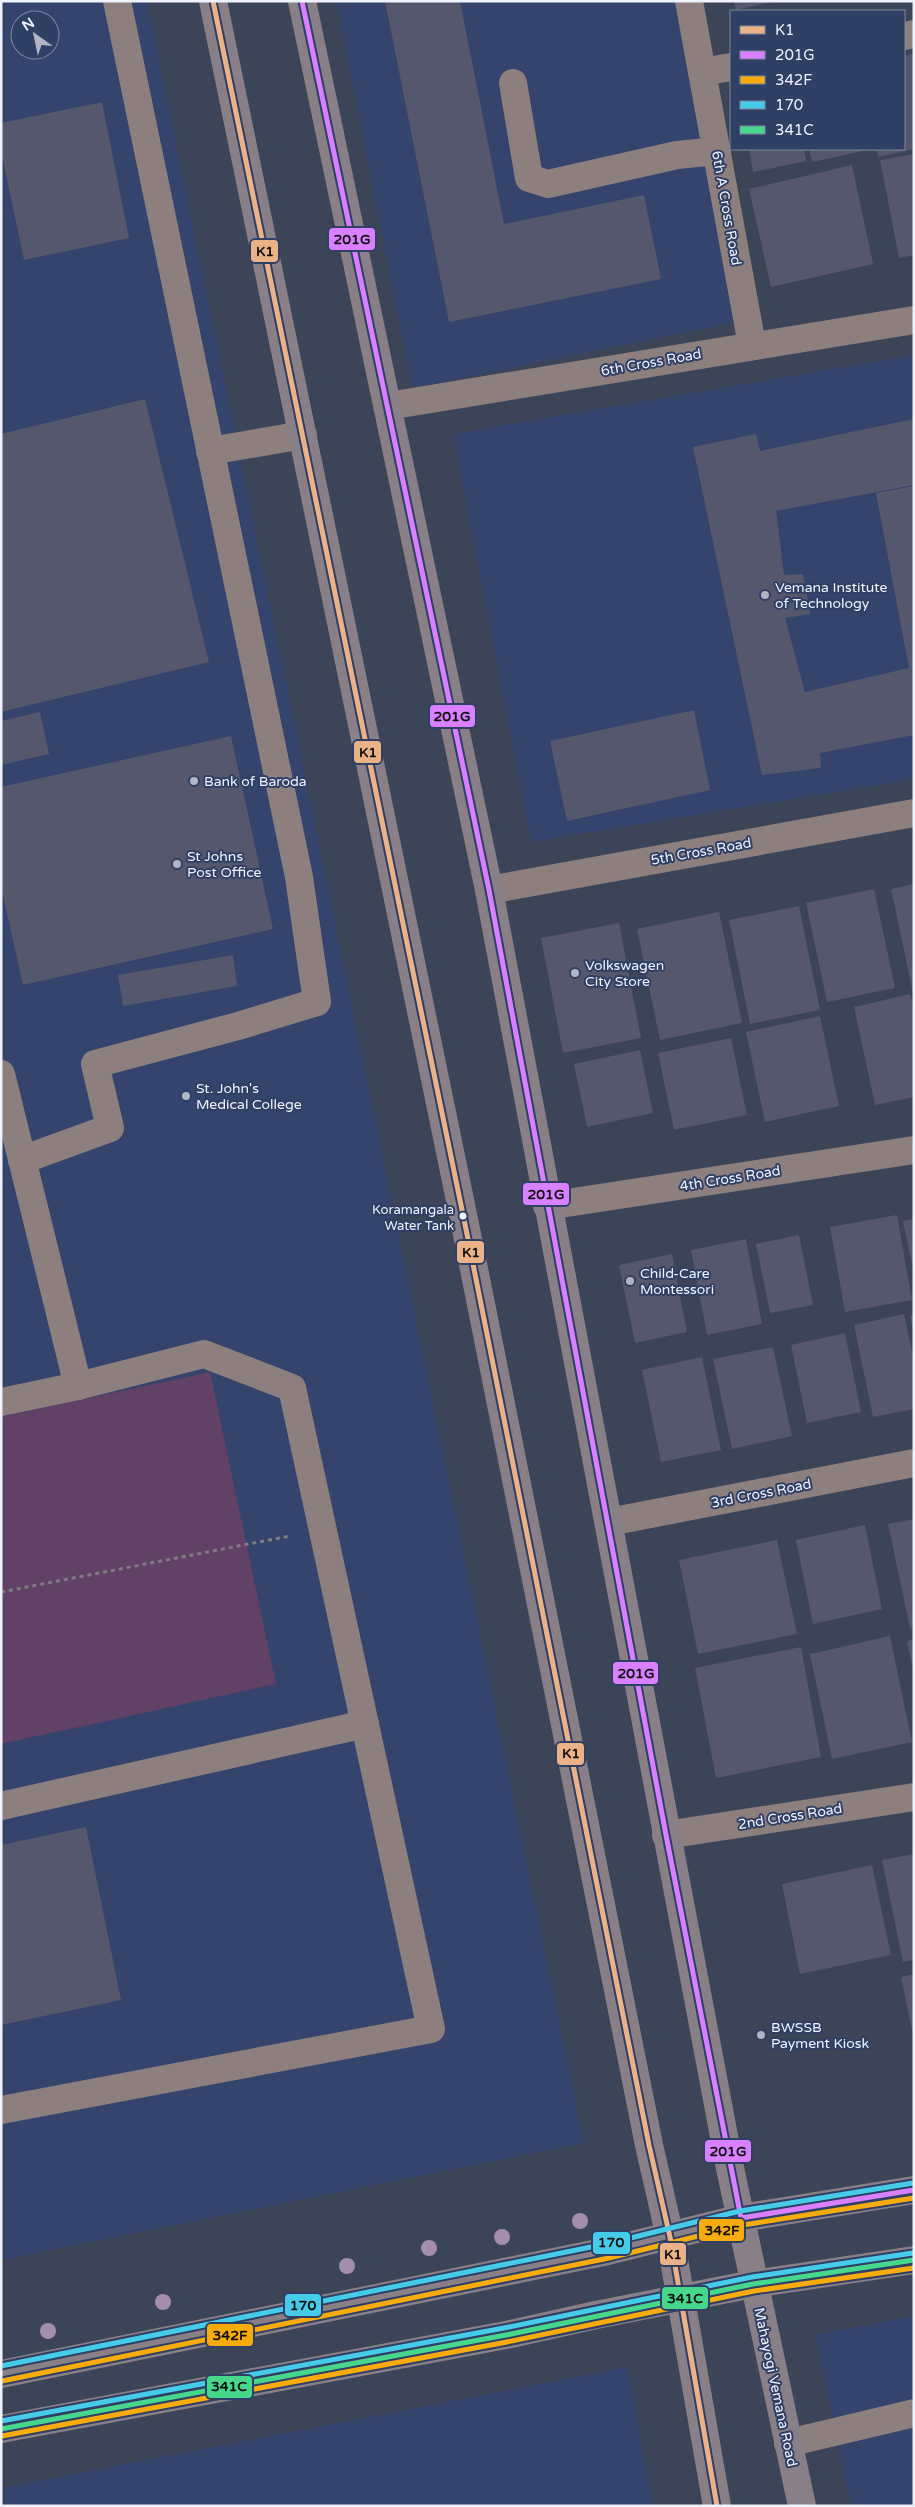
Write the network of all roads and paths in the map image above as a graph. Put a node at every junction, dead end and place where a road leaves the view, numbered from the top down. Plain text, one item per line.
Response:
1 (117, 1) edge
2 (213, 1) edge
3 (302, 1) edge
4 (689, 1) edge
5 (730, 67) edge
6 (702, 72) junction
7 (513, 83) dead end
8 (716, 151) junction
9 (914, 320) edge
10 (752, 345) junction
11 (388, 406) junction
12 (303, 435) junction
13 (210, 451) junction
14 (914, 813) edge
15 (489, 890) junction
16 (1, 1074) edge
17 (914, 1150) edge
18 (22, 1160) junction
19 (547, 1206) junction
20 (78, 1386) junction
21 (1, 1402) edge
22 (914, 1463) edge
23 (609, 1522) junction
24 (323, 1529) junction
25 (1, 1592) edge
26 (365, 1724) junction
27 (914, 1796) edge
28 (1, 1806) edge
29 (666, 1835) junction
30 (1, 2110) edge
31 (914, 2190) edge
32 (741, 2218) junction
33 (670, 2237) junction
34 (914, 2260) edge
35 (754, 2284) junction
36 (680, 2300) junction
37 (1, 2374) edge
38 (914, 2413) edge
39 (1, 2429) edge
40 (788, 2443) junction
41 (717, 2506) edge
42 (802, 2506) edge

1 - 13 street
2 - 12 main road
3 - 11 main road, Mahayogi Vemana Road
4 - 6 street, 6th A Cross Road
5 - 6 street
6 - 8 street, 6th A Cross Road
7 - 8 street
8 - 10 street, 6th A Cross Road
9 - 10 street, 6th Cross Road
10 - 11 street, 6th Cross Road
11 - 15 main road, Mahayogi Vemana Road
12 - 13 street
12 - 33 main road
13 - 18 street
14 - 15 street, 5th Cross Road
15 - 19 main road, Mahayogi Vemana Road
16 - 18 street
17 - 19 street, 4th Cross Road
18 - 20 street
19 - 23 main road, Mahayogi Vemana Road
20 - 21 street
20 - 24 street
22 - 23 street, 3rd Cross Road
23 - 29 main road, Mahayogi Vemana Road
24 - 25 path
24 - 26 street
26 - 28 street
26 - 30 street
27 - 29 street, 2nd Cross Road
29 - 32 main road, Mahayogi Vemana Road
31 - 32 main road
32 - 33 main road
32 - 35 main road, Mahayogi Vemana Road
33 - 36 main road
33 - 37 main road
34 - 35 main road
35 - 36 main road
35 - 40 main road, Mahayogi Vemana Road
36 - 39 main road
36 - 41 main road
38 - 40 street
40 - 42 main road, Mahayogi Vemana Road

